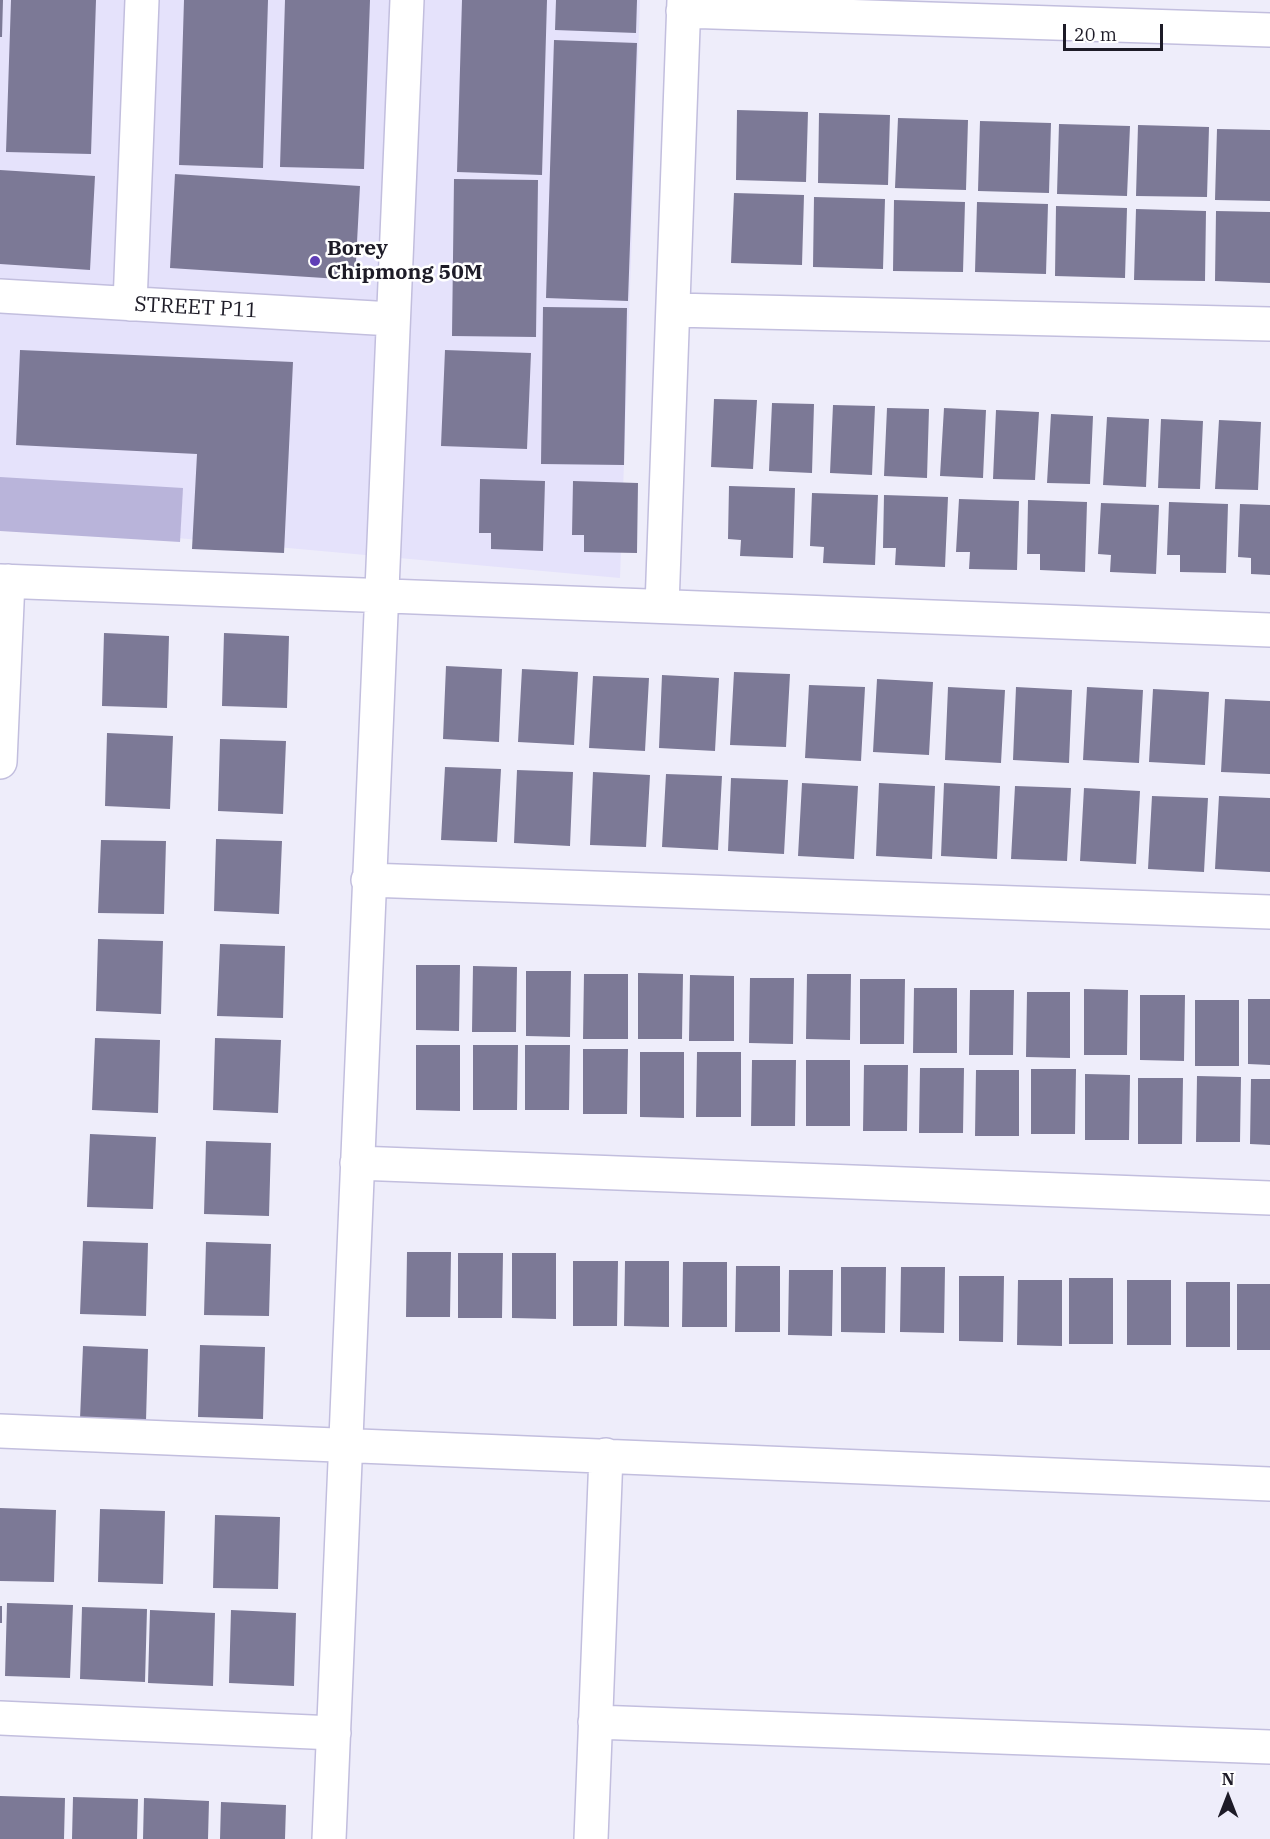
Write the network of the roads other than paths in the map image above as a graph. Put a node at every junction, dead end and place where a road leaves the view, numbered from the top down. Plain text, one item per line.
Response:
1 (142, 0) edge
2 (407, 0) edge
3 (683, 5) edge
4 (1270, 30) edge
5 (0, 296) edge
6 (130, 304) junction
7 (673, 310) junction
8 (392, 319) junction
9 (1270, 324) edge
10 (4, 581) edge
11 (380, 596) junction
12 (662, 606) junction
13 (1270, 630) edge
14 (0, 762) edge
15 (368, 880) junction
16 (1270, 912) edge
17 (357, 1163) junction
18 (1270, 1198) edge
19 (0, 1431) edge
20 (345, 1444) junction
21 (606, 1455) junction
22 (1270, 1484) edge
23 (0, 1718) edge
24 (595, 1722) junction
25 (334, 1733) junction
26 (1270, 1747) edge
27 (329, 1839) edge
28 (591, 1839) edge

1 - 6 street
2 - 8 street
3 - 4 street
3 - 7 street
5 - 6 street, STREET P11
6 - 8 street, STREET P11
7 - 9 street
7 - 12 street
8 - 11 street
10 - 11 street
10 - 14 street
11 - 12 street
11 - 15 street
12 - 13 street
15 - 16 street
15 - 17 street
17 - 18 street
17 - 20 street
19 - 20 street
20 - 21 street
20 - 25 street
21 - 22 street
21 - 24 street
23 - 25 street
24 - 26 street
24 - 28 street
25 - 27 street

